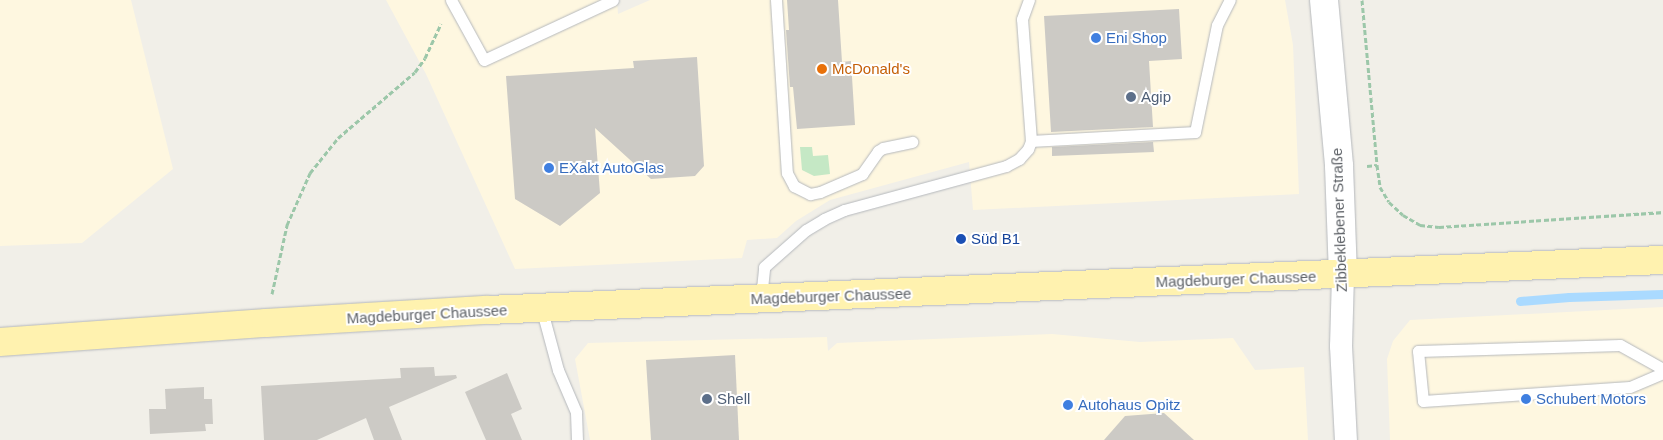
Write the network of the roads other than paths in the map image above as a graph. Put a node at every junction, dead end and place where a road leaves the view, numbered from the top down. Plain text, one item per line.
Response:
1 (452, 0) edge
2 (613, 0) edge
3 (776, 0) edge
4 (1029, 0) edge
5 (1230, 0) edge
6 (1324, 0) edge
7 (1031, 141) junction
8 (912, 142) dead end
9 (1663, 260) edge
10 (1343, 275) junction
11 (761, 298) junction
12 (541, 308) junction
13 (0, 342) edge
14 (1663, 371) edge
15 (577, 440) edge
16 (1346, 440) edge

1 - 2 lane
3 - 8 lane
4 - 7 lane
5 - 7 lane
6 - 10 street, Zibbeklebener Straße
7 - 11 lane
9 - 10 main road, Magdeburger Chaussee
10 - 11 main road, Magdeburger Chaussee
10 - 16 street, Zibbeklebener Straße
11 - 12 main road, Magdeburger Chaussee
12 - 13 main road, Magdeburger Chaussee
12 - 15 lane
14 - 14 lane

